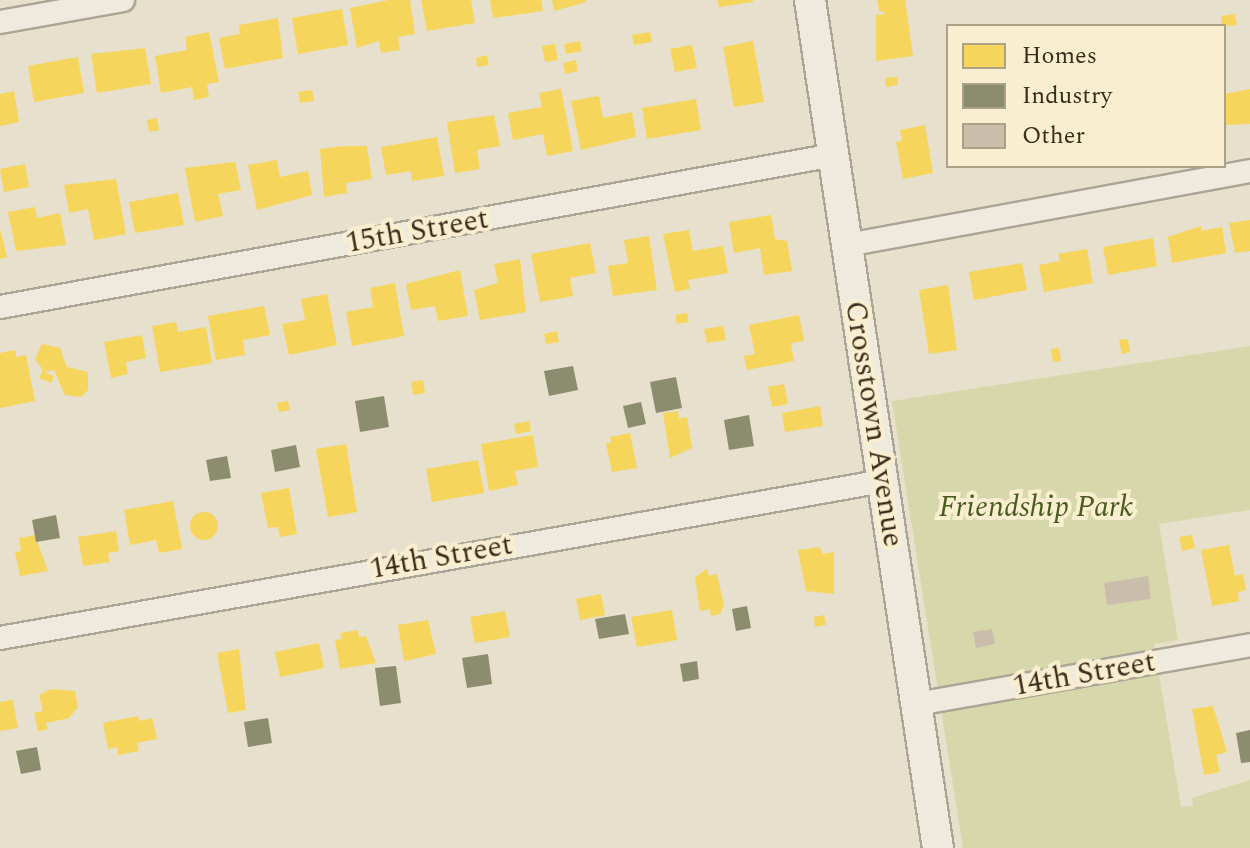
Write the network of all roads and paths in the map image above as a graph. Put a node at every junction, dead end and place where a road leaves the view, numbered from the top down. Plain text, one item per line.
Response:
1 (123, 0) edge
2 (810, 0) edge
3 (0, 22) edge
4 (834, 155) junction
5 (1250, 171) edge
6 (847, 245) junction
7 (0, 307) edge
8 (883, 481) junction
9 (0, 638) edge
10 (1250, 645) edge
11 (917, 704) junction
12 (931, 847) edge

1 - 3 street
2 - 4 street, Crosstown Avenue
4 - 6 street, Crosstown Avenue
4 - 7 street, 15th Street
5 - 6 street
6 - 8 street, Crosstown Avenue
8 - 9 street, 14th Street
8 - 11 street, Crosstown Avenue
10 - 11 street, 14th Street
11 - 12 street, Crosstown Avenue

